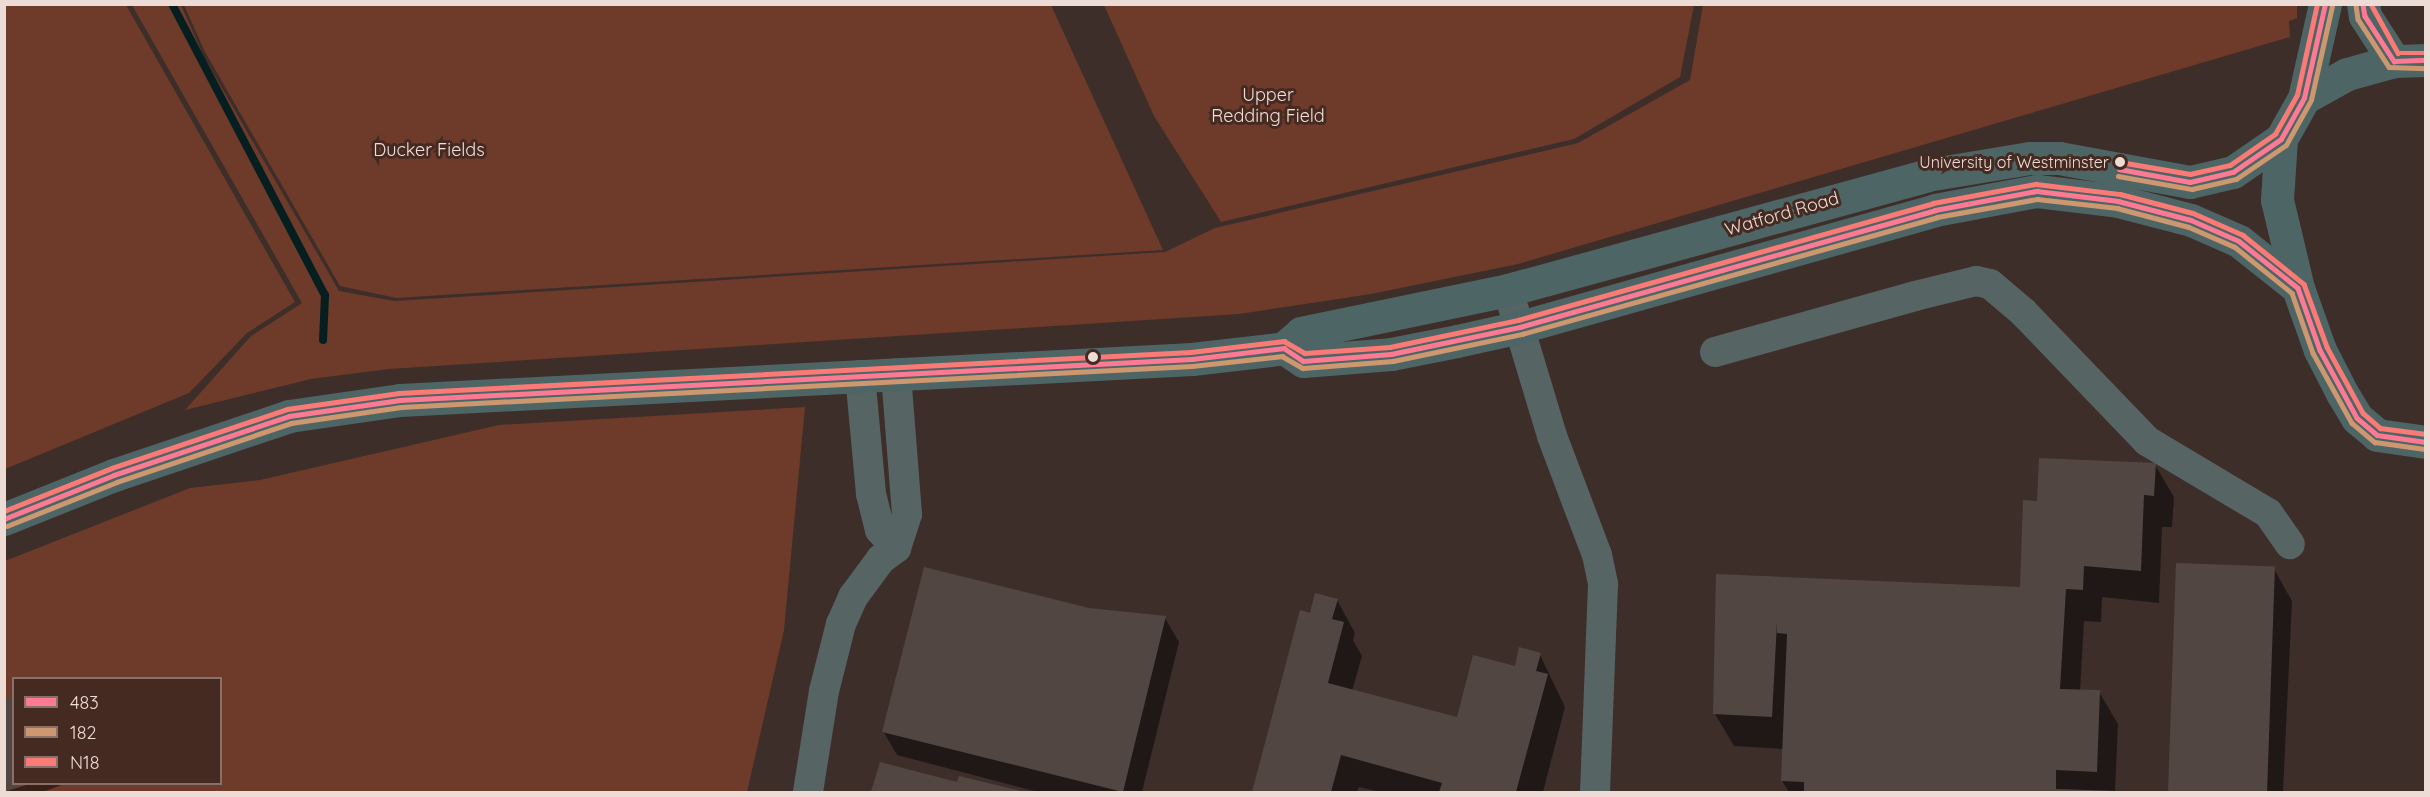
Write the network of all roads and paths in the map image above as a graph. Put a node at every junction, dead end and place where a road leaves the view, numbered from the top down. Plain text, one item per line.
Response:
1 (2325, 4) edge
2 (2363, 4) edge
3 (2410, 60) edge
4 (2304, 98) junction
5 (2281, 139) junction
6 (2298, 288) junction
7 (1508, 290) junction
8 (1520, 327) junction
9 (1284, 348) junction
10 (1715, 352) dead end
11 (896, 373) junction
12 (860, 375) junction
13 (2410, 441) edge
14 (4, 519) edge
15 (2290, 544) dead end
16 (896, 548) junction
17 (808, 792) edge
18 (1595, 792) edge

1 - 4 main road
2 - 3 main road
3 - 4 main road
4 - 5 main road
5 - 6 main road
5 - 7 main road, Watford Road
6 - 8 main road
6 - 13 main road
7 - 8 street
7 - 9 main road, Watford Road
8 - 9 main road
8 - 18 street
9 - 11 main road, Watford Road
10 - 15 street
11 - 12 main road, Watford Road
11 - 16 street
12 - 14 main road, Watford Road
12 - 16 street
16 - 17 street

